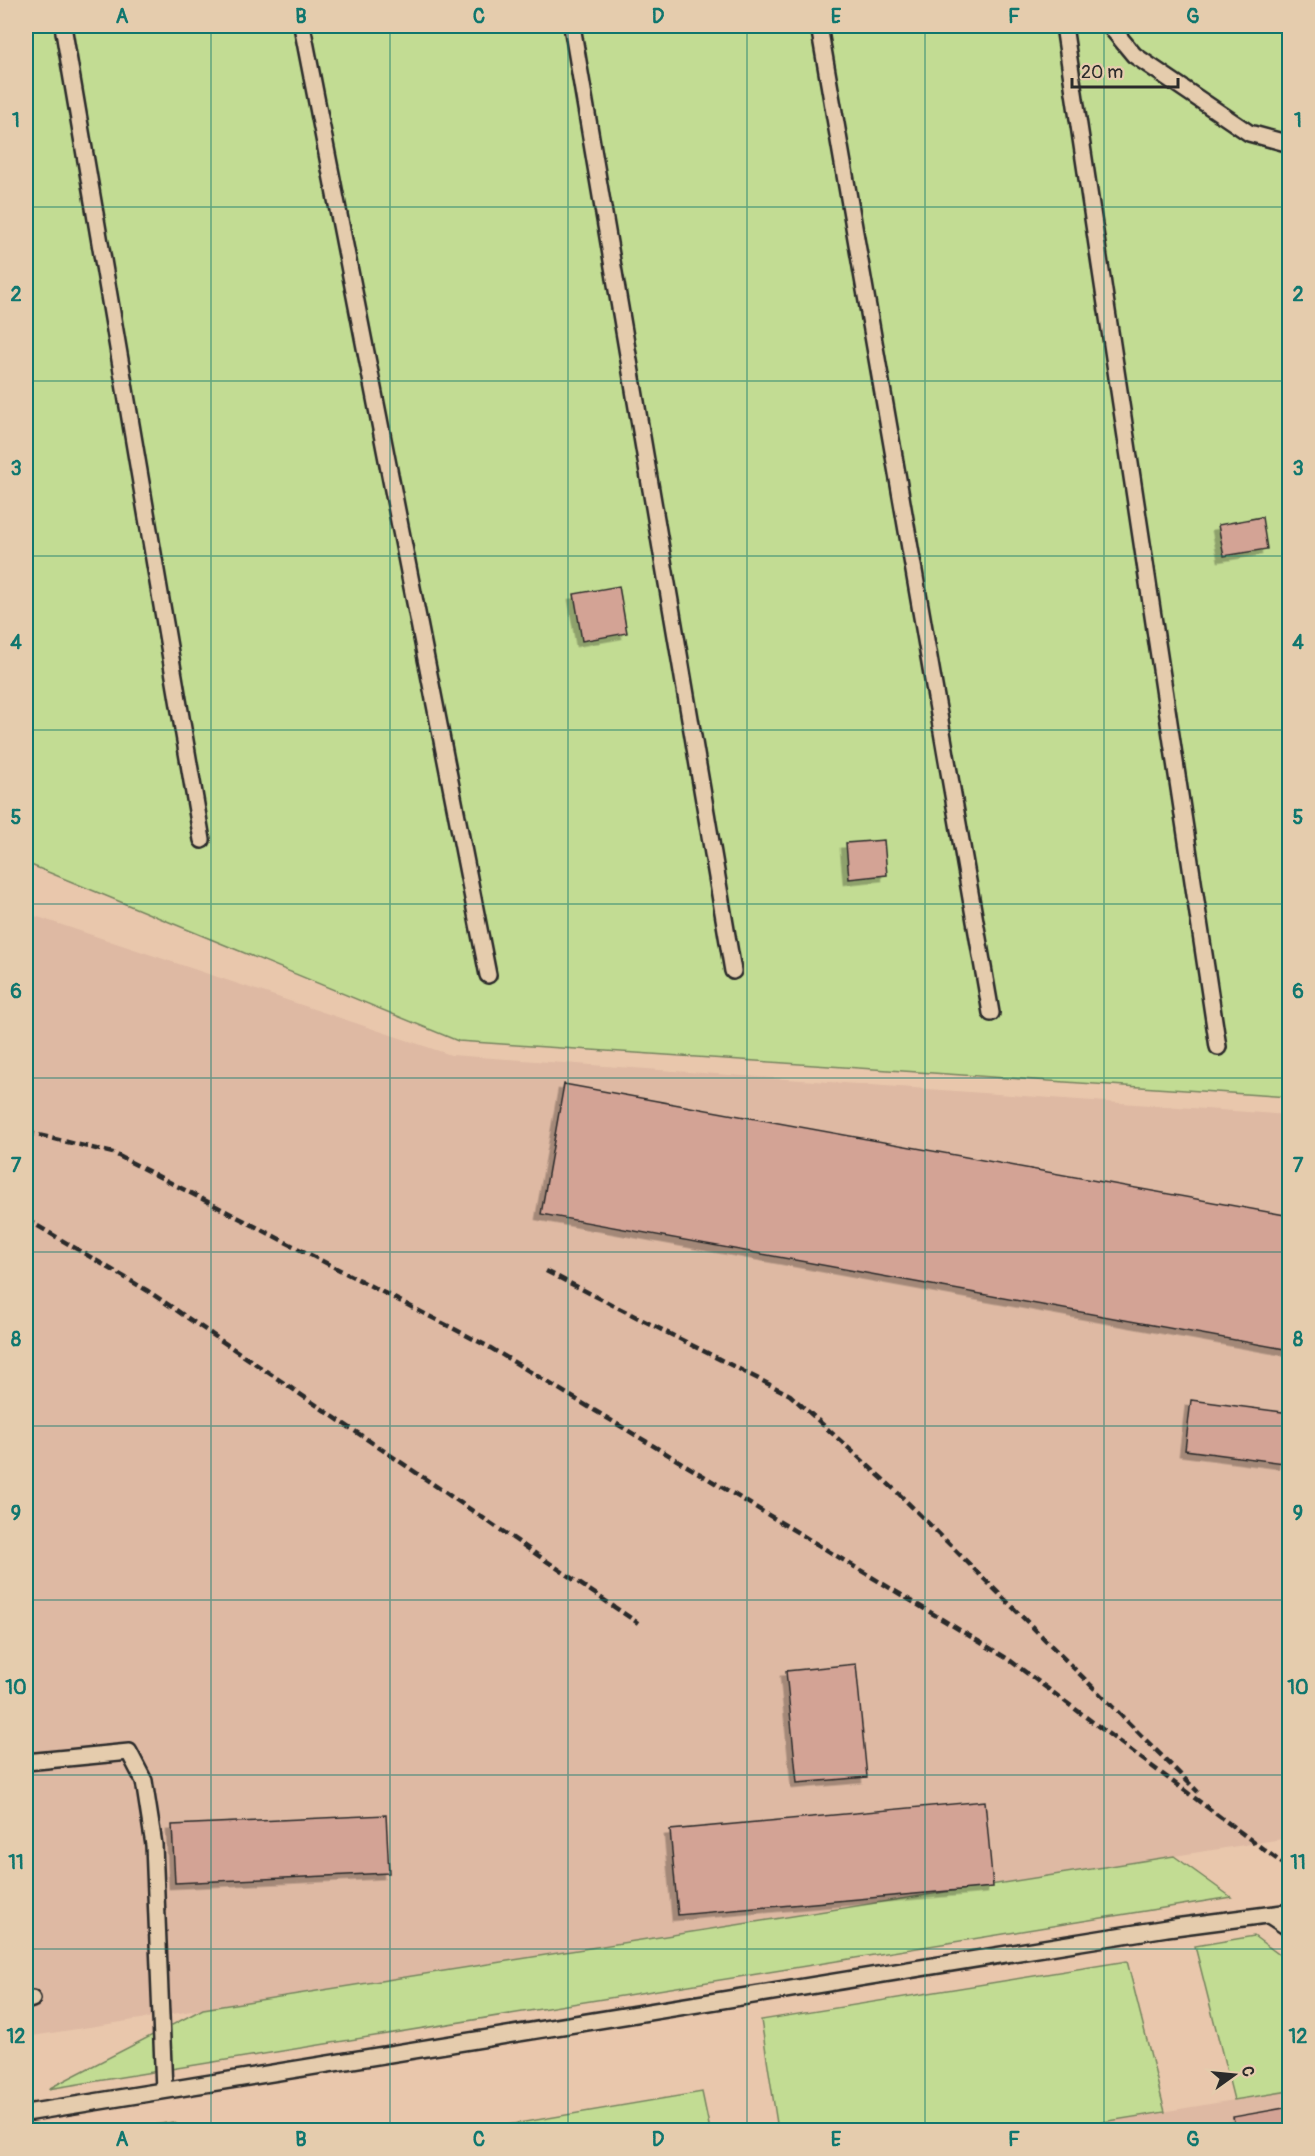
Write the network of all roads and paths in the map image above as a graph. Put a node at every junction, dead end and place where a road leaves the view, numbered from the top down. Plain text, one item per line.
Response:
1 (63, 26) edge
2 (302, 26) edge
3 (572, 26) edge
4 (819, 26) edge
5 (1064, 26) edge
6 (1110, 26) edge
7 (1290, 144) edge
8 (202, 840) dead end
9 (733, 971) dead end
10 (488, 975) dead end
11 (992, 1013) dead end
12 (1218, 1047) dead end
13 (26, 1762) edge
14 (1290, 1912) edge
15 (1269, 1915) junction
16 (1290, 1929) edge
17 (164, 2090) junction
18 (26, 2113) edge

1 - 8 lane
2 - 10 lane
3 - 9 lane
4 - 11 lane
5 - 12 lane
6 - 7 lane
13 - 17 lane
14 - 15 lane
15 - 16 lane
15 - 17 lane
17 - 18 lane

